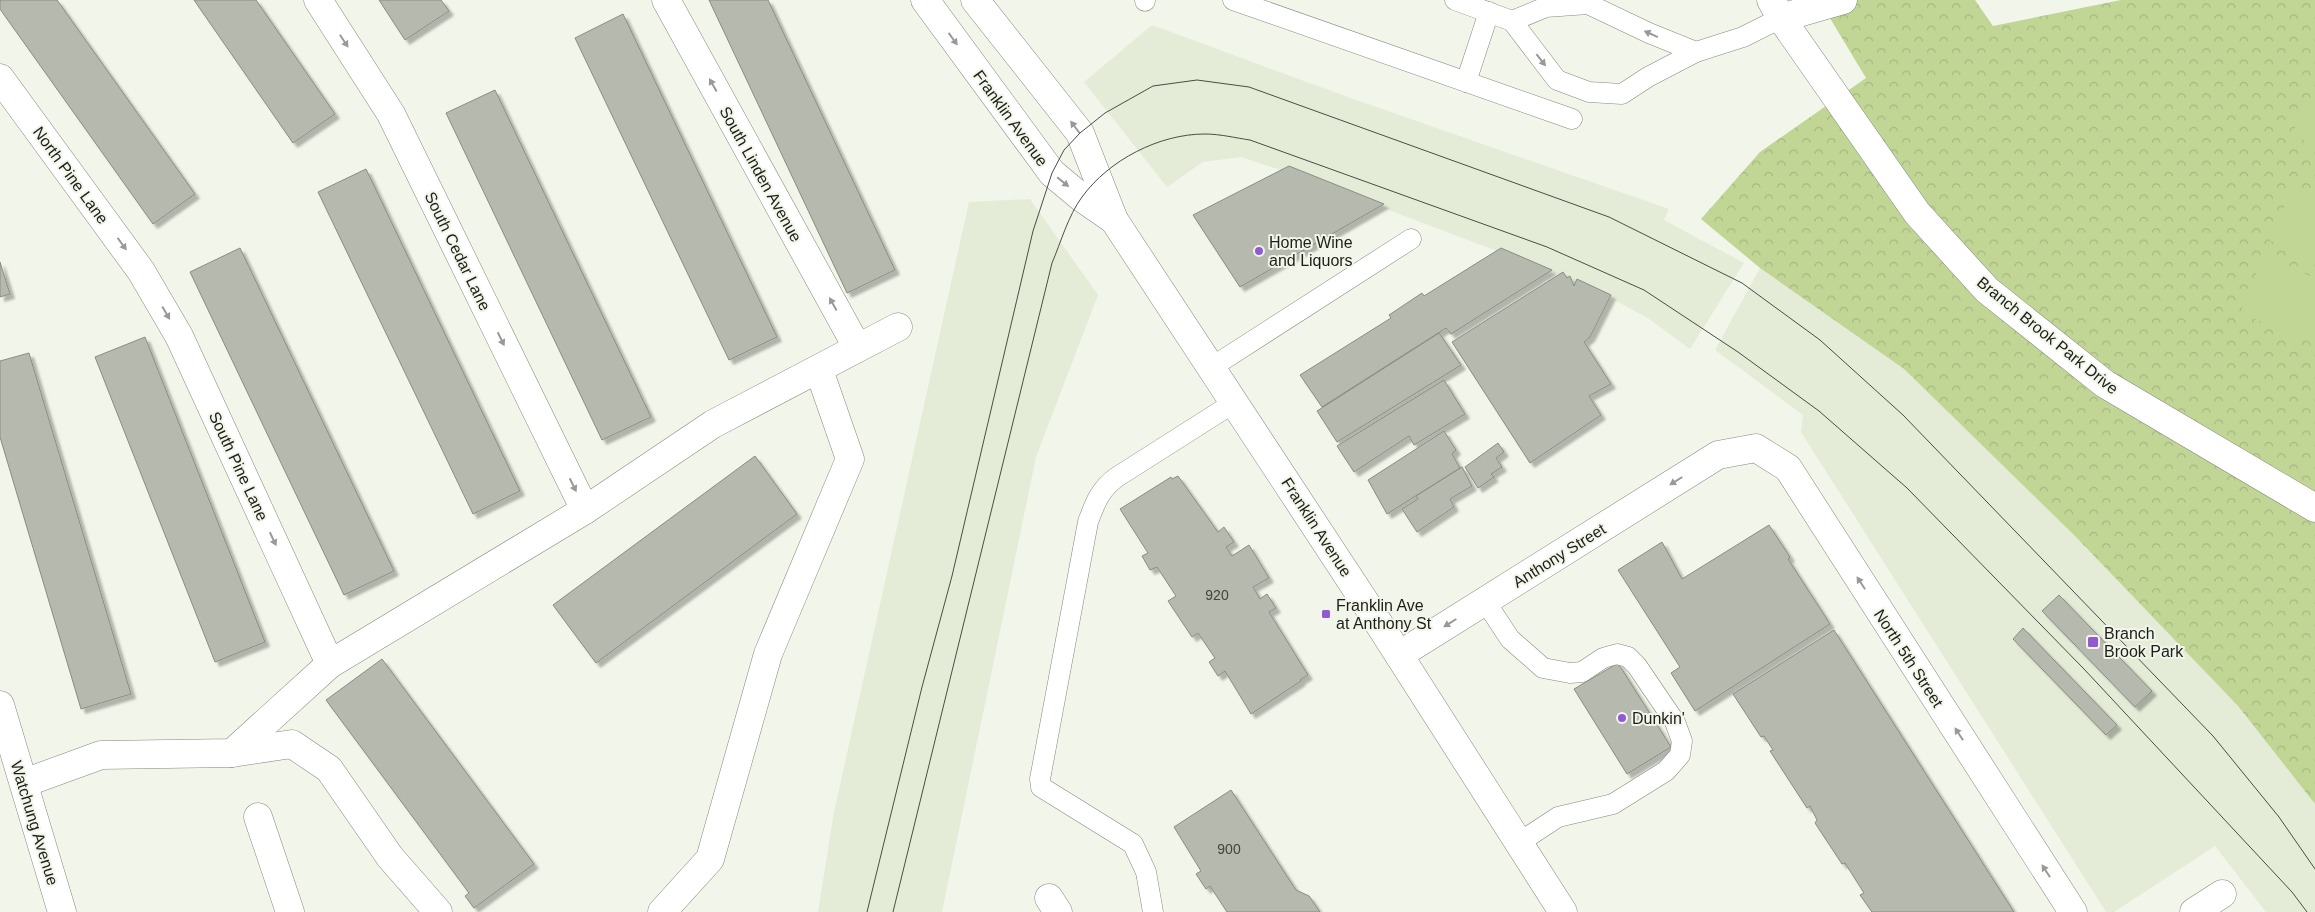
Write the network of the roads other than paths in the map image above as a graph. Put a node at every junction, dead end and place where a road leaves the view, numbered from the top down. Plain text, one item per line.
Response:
1 (318, 0) edge
2 (666, 0) edge
3 (925, 0) edge
4 (975, 0) edge
5 (1233, 0) edge
6 (1455, 0) edge
7 (1843, 0) edge
8 (1273, 7) edge
9 (1776, 9) edge
10 (1489, 12) junction
11 (1512, 20) junction
12 (1696, 52) junction
13 (0, 78) edge
14 (1466, 82) junction
15 (1572, 119) dead end
16 (1114, 220) junction
17 (1411, 239) dead end
18 (141, 271) joint
19 (898, 326) dead end
20 (857, 347) junction
21 (1212, 367) junction
22 (819, 370) junction
23 (1235, 402) junction
24 (1718, 455) joint
25 (2315, 508) edge
26 (585, 510) junction
27 (1485, 601) junction
28 (1399, 654) junction
29 (330, 664) junction
30 (0, 705) edge
31 (232, 753) junction
32 (24, 783) junction
33 (258, 817) dead end
34 (1520, 842) junction
35 (2222, 894) dead end
36 (62, 912) edge
37 (290, 912) edge
38 (438, 912) edge
39 (662, 912) edge
40 (1153, 912) edge
41 (1563, 912) edge
42 (2073, 912) edge
43 (2194, 912) edge

1 -> 26 street, South Cedar Lane
20 -> 2 street, South Linden Avenue
3 -> 16 street, Franklin Avenue
16 -> 4 street, Franklin Avenue
5 - 8 lane
6 - 10 lane
7 - 9 street
8 - 14 lane
9 - 12 lane
9 - 25 street, Branch Brook Park Drive
10 - 11 lane
10 - 14 lane
12 -> 11 lane
11 -> 12 lane
13 -> 18 street, North Pine Lane
14 - 15 lane
16 - 21 street, Franklin Avenue
17 - 21 lane
18 -> 29 street, South Pine Lane
19 - 20 street
20 - 22 street
21 - 23 street, Franklin Avenue
22 - 26 street
22 - 39 street
23 - 28 street, Franklin Avenue
23 - 40 lane
24 -> 27 street, Anthony Street
42 -> 24 street, North 5th Street
26 - 29 street
27 -> 28 street, Anthony Street
27 - 34 lane
28 - 34 street, Franklin Avenue
29 - 31 street
30 - 32 street, Watchung Avenue
31 - 32 street
31 - 38 street
32 - 36 street, Watchung Avenue
33 - 37 street
34 - 41 street, Franklin Avenue
35 - 43 street

